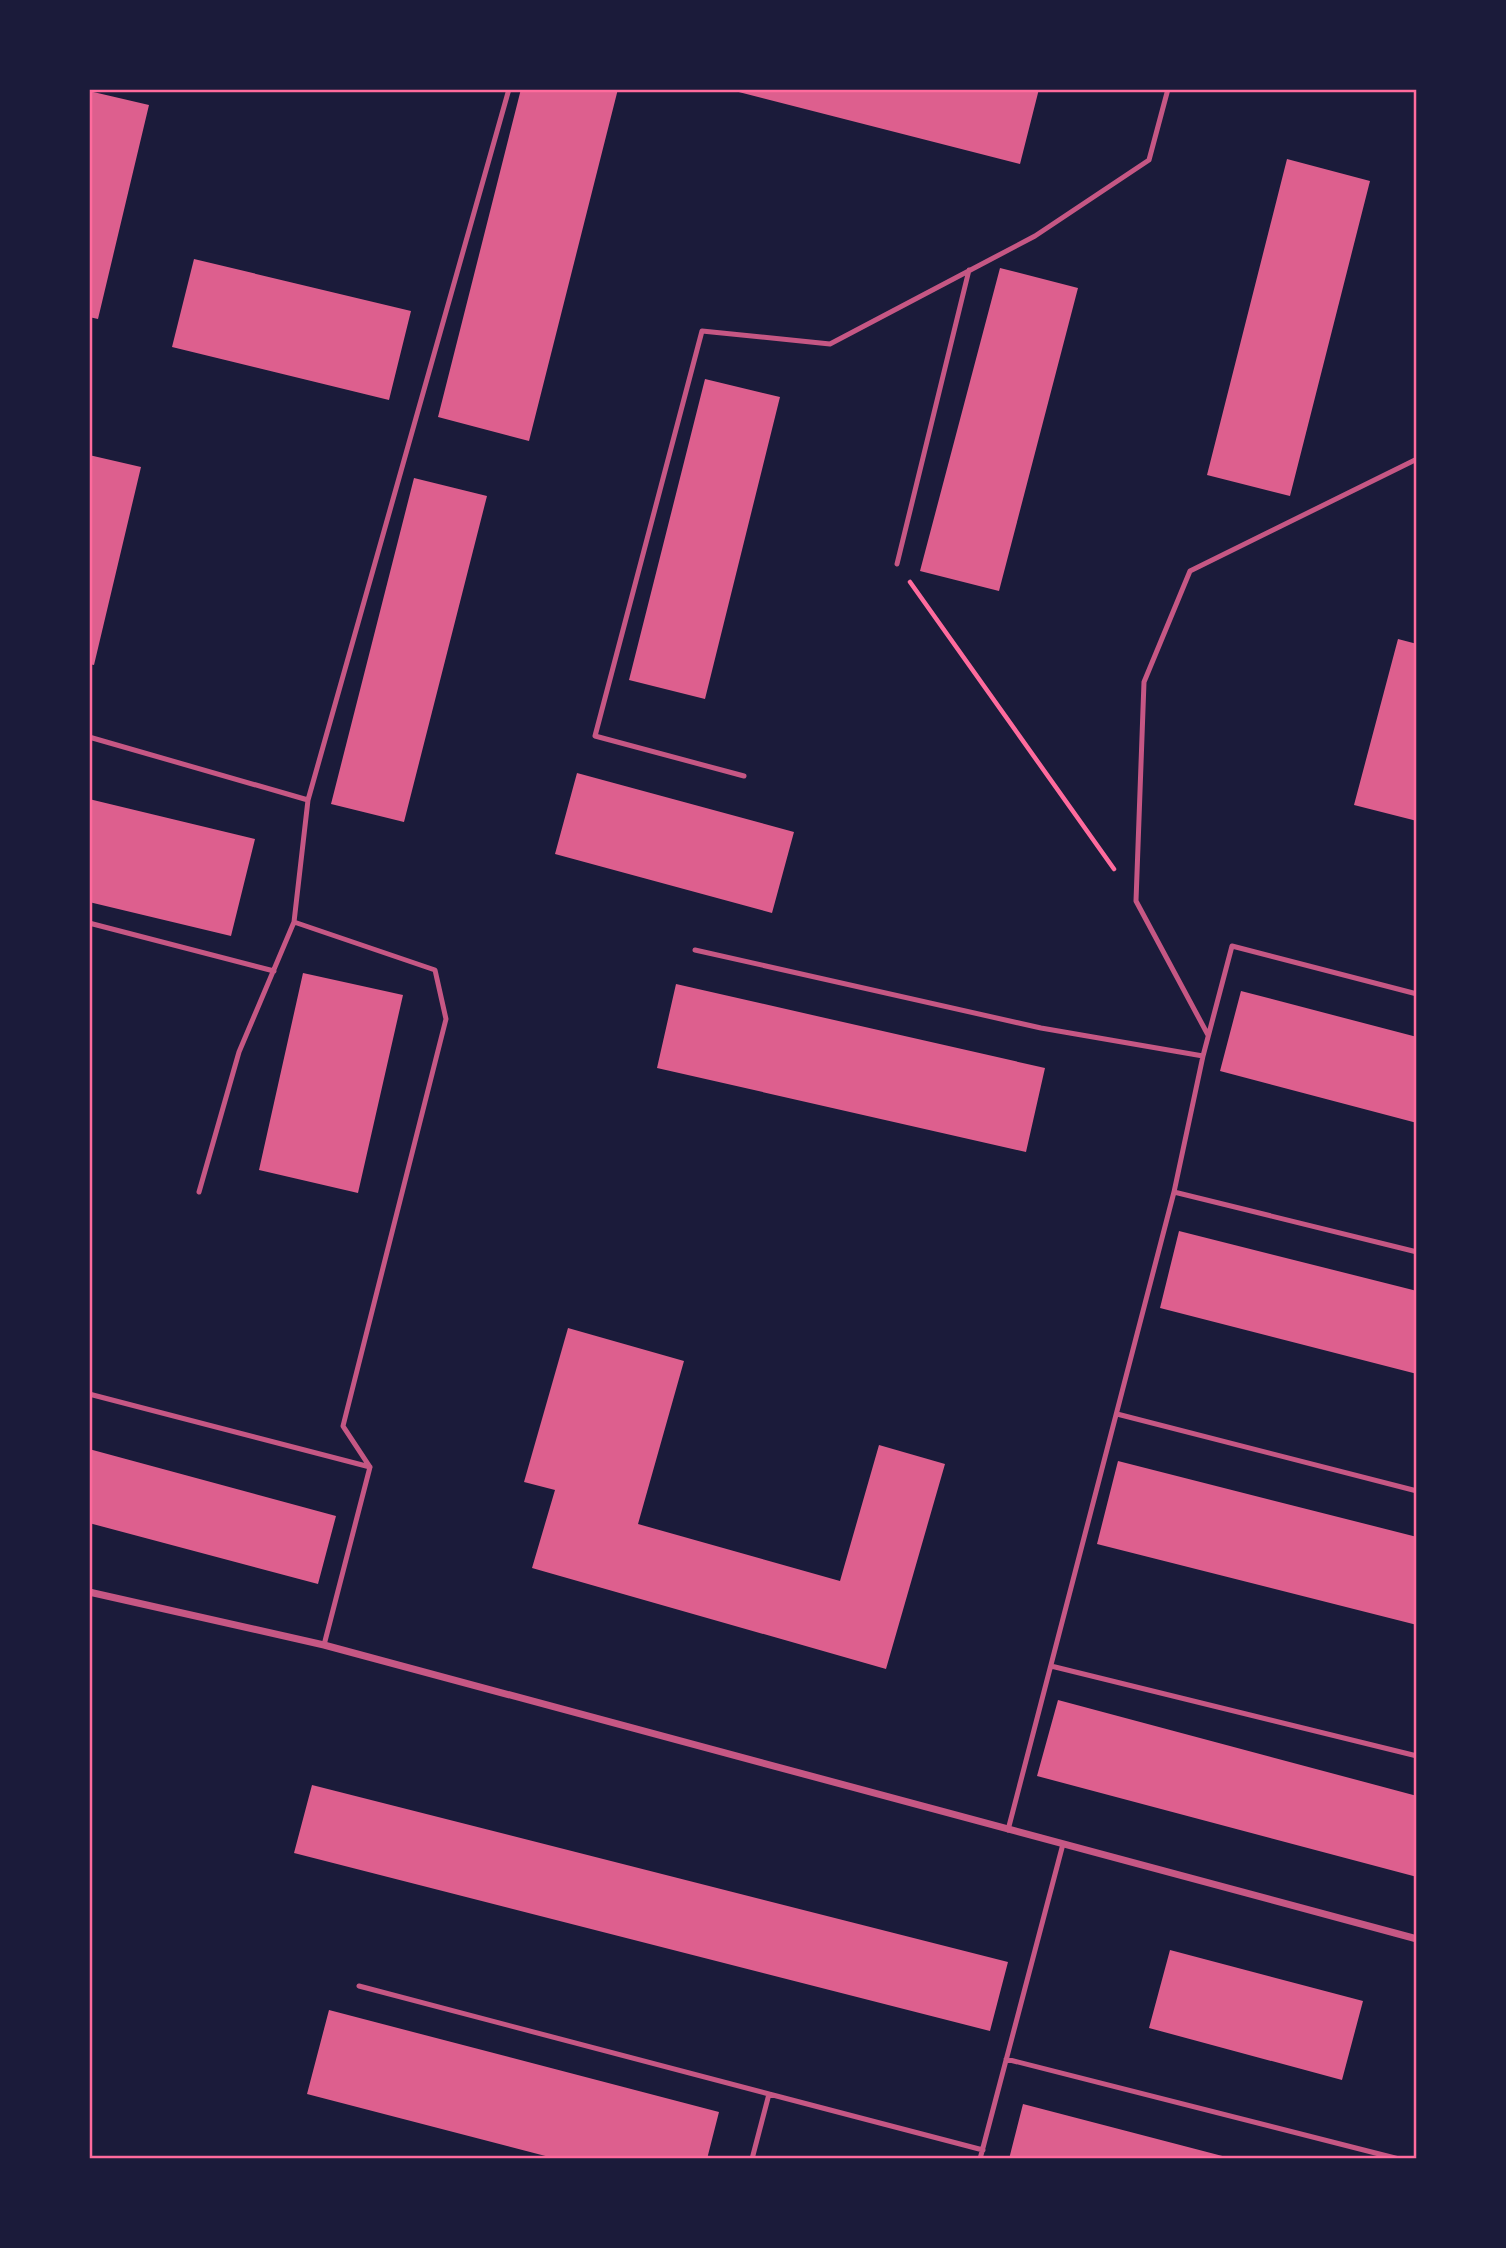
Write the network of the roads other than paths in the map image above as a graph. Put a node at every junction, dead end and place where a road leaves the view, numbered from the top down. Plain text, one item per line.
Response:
1 (509, 89) edge
2 (1168, 89) edge
3 (970, 270) junction
4 (1417, 459) edge
5 (897, 564) road end
6 (89, 737) edge
7 (744, 776) dead end
8 (308, 800) junction
9 (294, 922) junction
10 (89, 923) edge
11 (695, 950) dead end
12 (274, 971) junction
13 (1417, 994) edge
14 (1208, 1035) junction
15 (1203, 1056) junction
16 (199, 1192) dead end
17 (1174, 1192) junction
18 (1417, 1252) edge
19 (89, 1394) edge
20 (1117, 1414) junction
21 (370, 1467) junction
22 (1417, 1491) edge
23 (89, 1592) edge
24 (324, 1645) junction
25 (1051, 1666) junction
26 (1417, 1756) edge
27 (1008, 1830) junction
28 (1063, 1844) junction
29 (1417, 1939) edge
30 (359, 1986) dead end
31 (1006, 2059) junction
32 (769, 2094) junction
33 (983, 2150) junction
34 (752, 2159) edge
35 (981, 2159) edge
36 (1399, 2159) edge

1 - 8 lane
2 - 3 lane
3 - 5 lane
3 - 7 lane
4 - 14 lane
6 - 8 lane
8 - 9 lane
9 - 12 lane
9 - 21 lane
10 - 12 lane
11 - 15 lane
12 - 16 lane
13 - 14 lane
14 - 15 lane
15 - 17 lane
17 - 18 lane
17 - 20 lane
19 - 21 lane
20 - 22 lane
20 - 25 lane
21 - 24 lane
23 - 24 street
24 - 27 street
25 - 26 lane
25 - 27 lane
27 - 28 street
28 - 29 street
28 - 31 lane
30 - 32 lane
31 - 33 lane
31 - 36 lane
32 - 33 lane
32 - 34 lane
33 - 35 lane

